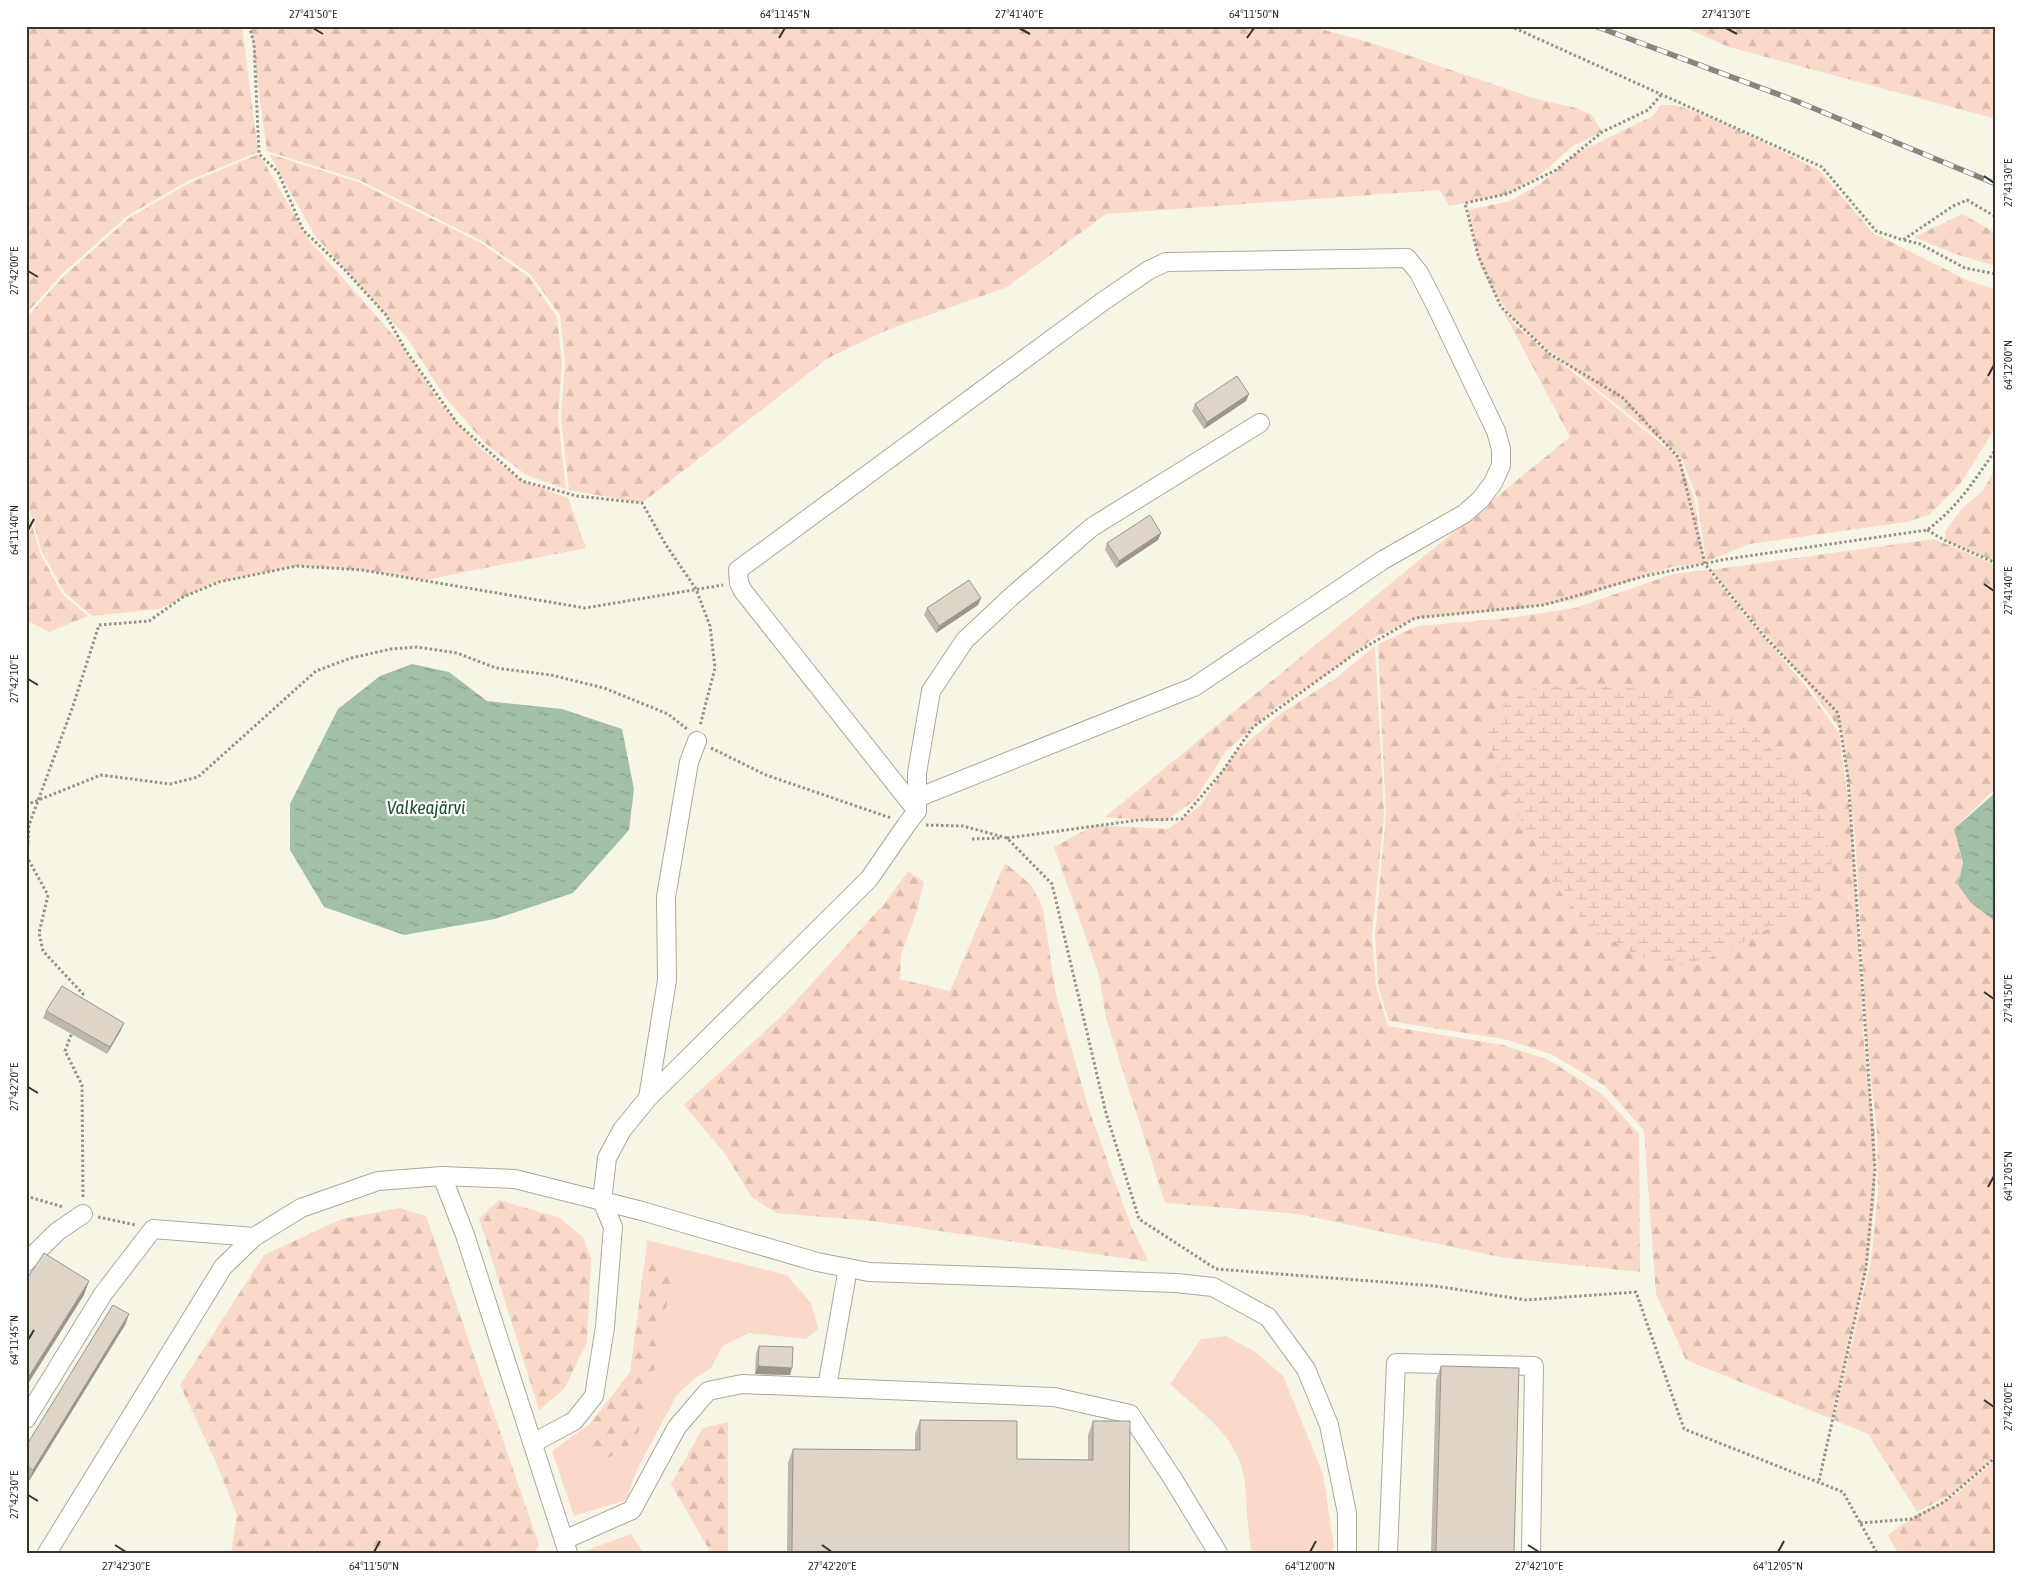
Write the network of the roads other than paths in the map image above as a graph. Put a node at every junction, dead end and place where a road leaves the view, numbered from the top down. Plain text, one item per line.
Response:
1 (1260, 423) dead end
2 (697, 741) road end
3 (914, 811) junction
4 (648, 1098) junction
5 (442, 1176) junction
6 (602, 1201) junction
7 (83, 1214) road end
8 (254, 1237) junction
9 (26, 1262) edge
10 (848, 1268) junction
11 (828, 1388) junction
12 (26, 1420) edge
13 (533, 1443) junction
14 (566, 1547) edge
15 (47, 1553) edge
16 (1218, 1553) edge
17 (1347, 1553) edge
18 (1388, 1553) edge
19 (1531, 1553) edge

1 - 3 street
2 - 4 street
3 - 3 street
3 - 4 street
4 - 6 street
5 - 6 street
5 - 8 street
5 - 13 street
6 - 10 street
6 - 13 street
7 - 9 street
8 - 12 street
8 - 15 street
10 - 11 street
10 - 17 street
11 - 14 street
11 - 16 street
13 - 14 street
18 - 19 street

